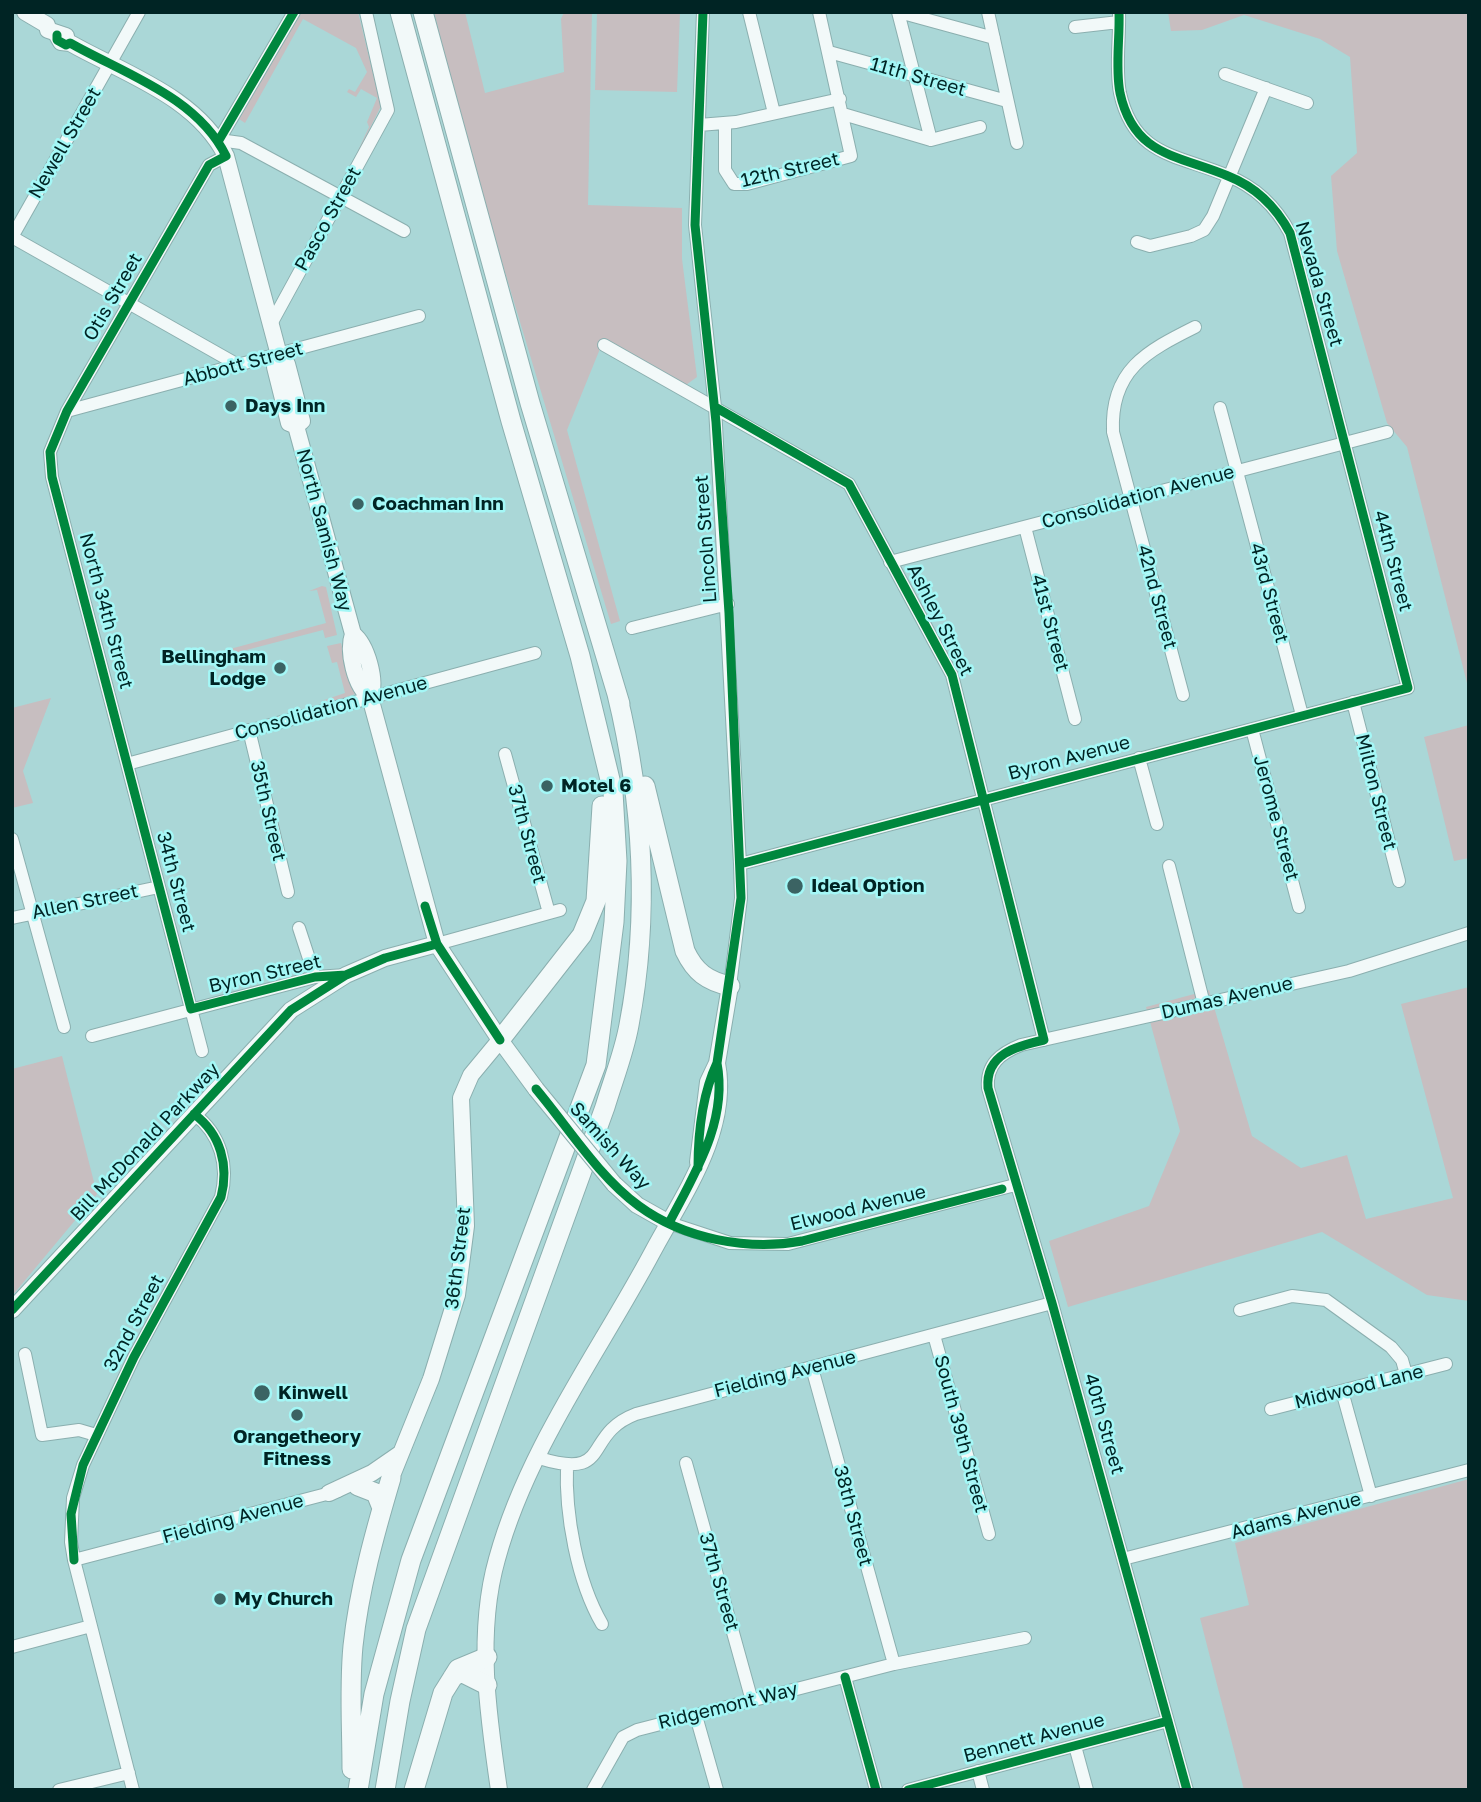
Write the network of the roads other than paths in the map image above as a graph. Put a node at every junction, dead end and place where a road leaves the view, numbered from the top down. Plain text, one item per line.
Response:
1 (139, 12) edge
2 (294, 12) edge
3 (366, 12) edge
4 (400, 12) edge
5 (423, 12) edge
6 (703, 12) edge
7 (749, 12) edge
8 (819, 12) edge
9 (899, 12) edge
10 (988, 12) edge
11 (24, 13) edge
12 (1119, 17) edge
13 (1075, 27) dead end
14 (994, 38) junction
15 (830, 52) junction
16 (110, 65) junction
17 (1225, 74) dead end
18 (915, 76) junction
19 (1266, 88) junction
20 (840, 99) junction
21 (1007, 101) junction
22 (1307, 103) dead end
23 (774, 113) junction
24 (843, 114) junction
25 (725, 124) junction
26 (699, 125) junction
27 (981, 127) dead end
28 (219, 140) junction
29 (931, 140) junction
30 (1017, 144) dead end
31 (226, 156) junction
32 (1231, 176) junction
33 (341, 196) junction
34 (404, 231) dead end
35 (12, 237) edge
36 (1137, 242) dead end
37 (130, 303) junction
38 (419, 316) dead end
39 (271, 324) junction
40 (1195, 327) dead end
41 (604, 345) dead end
42 (279, 357) junction
43 (238, 365) junction
44 (715, 407) junction
45 (1220, 408) dead end
46 (67, 411) junction
47 (1387, 432) dead end
48 (1344, 443) junction
49 (50, 468) joint
50 (1237, 471) junction
51 (1130, 499) junction
52 (1025, 527) junction
53 (890, 562) junction
54 (728, 604) junction
55 (632, 628) dead end
56 (535, 653) dead end
57 (580, 656) junction
58 (1408, 688) joint
59 (617, 694) junction
60 (1182, 695) dead end
61 (370, 697) junction
62 (1353, 702) junction
63 (1302, 715) junction
64 (1075, 719) dead end
65 (1252, 729) junction
66 (249, 730) junction
67 (505, 754) dead end
68 (1139, 758) junction
69 (127, 764) junction
70 (984, 799) junction
71 (1157, 824) dead end
72 (12, 839) edge
73 (740, 864) junction
74 (1169, 866) dead end
75 (1399, 881) dead end
76 (159, 887) junction
77 (288, 892) dead end
78 (1299, 906) dead end
79 (32, 912) junction
80 (554, 912) joint
81 (12, 918) edge
82 (299, 929) dead end
83 (1469, 933) edge
84 (437, 944) junction
85 (346, 975) junction
86 (315, 977) junction
87 (730, 986) junction
88 (1204, 1004) junction
89 (191, 1009) junction
90 (64, 1027) dead end
91 (92, 1036) dead end
92 (499, 1040) junction
93 (1044, 1040) junction
94 (202, 1051) dead end
95 (990, 1068) joint
96 (197, 1116) junction
97 (1015, 1185) junction
98 (669, 1223) junction
99 (1052, 1303) junction
100 (12, 1310) edge
101 (1240, 1310) dead end
102 (12, 1322) edge
103 (934, 1335) junction
104 (25, 1354) dead end
105 (1446, 1364) dead end
106 (812, 1368) junction
107 (1406, 1374) junction
108 (1342, 1391) junction
109 (1271, 1409) dead end
110 (96, 1435) junction
111 (401, 1452) junction
112 (539, 1458) junction
113 (686, 1463) dead end
114 (567, 1465) junction
115 (1469, 1470) edge
116 (391, 1478) junction
117 (358, 1486) junction
118 (328, 1493) junction
119 (1371, 1496) junction
120 (382, 1508) junction
121 (989, 1534) dead end
122 (1123, 1559) junction
123 (74, 1560) junction
124 (602, 1625) dead end
125 (91, 1626) junction
126 (1025, 1639) dead end
127 (12, 1647) edge
128 (486, 1657) junction
129 (894, 1664) junction
130 (453, 1677) junction
131 (845, 1677) junction
132 (487, 1685) junction
133 (752, 1701) junction
134 (695, 1716) junction
135 (1168, 1721) junction
136 (1074, 1746) junction
137 (978, 1771) junction
138 (129, 1773) junction
139 (59, 1790) edge
140 (133, 1790) edge
141 (351, 1790) edge
142 (358, 1790) edge
143 (385, 1790) edge
144 (414, 1790) edge
145 (499, 1790) edge
146 (593, 1790) edge
147 (717, 1790) edge
148 (876, 1790) edge
149 (908, 1790) edge
150 (983, 1790) edge
151 (1087, 1790) edge
152 (1187, 1790) edge

1 - 16 street, Newell Street
2 - 28 street
3 - 33 street, Pasco Street
4 - 57 highway
5 - 59 highway
6 - 26 street, Lincoln Street
7 - 23 street
8 - 15 street
9 - 14 street
9 - 18 street
10 - 14 street
11 - 16 main road, North Samish Way
12 - 13 street
12 - 32 street, Nevada Street
14 - 21 street
15 - 18 street, 11th Street
15 - 20 street
16 - 28 main road, North Samish Way
16 - 35 street, Newell Street
17 - 19 street
18 - 21 street, 11th Street
18 - 29 street
19 - 22 street
19 - 32 street
20 - 23 street
20 - 24 street
21 - 30 street
23 - 25 street
24 - 25 street, 12th Street
24 - 29 street
25 - 26 street
26 - 44 street, Lincoln Street
27 - 29 street
28 - 31 main road, North Samish Way
28 - 33 street
31 - 37 street, Otis Street
31 - 39 main road, North Samish Way
32 - 36 street
32 - 48 street, Nevada Street
33 - 34 street
33 - 39 street, Pasco Street
35 - 37 street
37 - 43 street
37 - 46 street, Otis Street
38 - 42 street, Abbott Street
39 - 42 main road, North Samish Way
40 - 51 street, 42nd Street
41 - 44 street
42 - 43 street, Abbott Street
42 - 61 main road, North Samish Way
43 - 46 street, Abbott Street
44 - 53 street, Ashley Street
44 - 54 street, Lincoln Street
45 - 50 street, 43rd Street
46 - 49 street, Otis Street
47 - 48 street, Consolidation Avenue
48 - 50 street, Consolidation Avenue
48 - 58 street, 44th Street
49 - 69 street, North 34th Street
50 - 51 street, Consolidation Avenue
50 - 63 street, 43rd Street
51 - 52 street, Consolidation Avenue
51 - 60 street, 42nd Street
52 - 53 street, Consolidation Avenue
52 - 64 street, 41st Street
53 - 70 street, Ashley Street
54 - 55 street
54 - 73 street, Lincoln Street
56 - 61 street, Consolidation Avenue
57 - 92 highway
57 - 142 highway
58 - 62 street, Byron Avenue
59 - 87 highway
59 - 143 highway
61 - 66 street, Consolidation Avenue
61 - 84 main road, Samish Way
62 - 63 street, Byron Avenue
62 - 75 street, Milton Street
63 - 65 street, Byron Avenue
65 - 68 street, Byron Avenue
65 - 78 street, Jerome Street
66 - 69 street, Consolidation Avenue
66 - 77 street, 35th Street
67 - 80 street, 37th Street
68 - 70 street, Byron Avenue
68 - 71 street
69 - 76 street, 34th Street
70 - 73 street, Byron Avenue
70 - 93 street, Ashley Street
72 - 79 street
73 - 87 street, Lincoln Street
74 - 88 street
76 - 79 street, Allen Street
76 - 89 street, 34th Street
79 - 81 street, Allen Street
79 - 90 street
80 - 84 street, Bill McDonald Parkway
82 - 86 street
83 - 88 street, Dumas Avenue
84 - 85 main road, Bill McDonald Parkway
84 - 92 main road, Samish Way
85 - 86 street, Byron Street
85 - 96 main road, Bill McDonald Parkway
86 - 89 street, Byron Street
87 - 98 main road, Lincoln Street
88 - 93 street, Dumas Avenue
89 - 91 street, Byron Street
89 - 94 street, 34th Street
92 - 98 main road, Samish Way, bridge
92 - 111 main road, 36th Street
93 - 95 street, Dumas Avenue
95 - 97 street, 40th Street
96 - 100 main road, Bill McDonald Parkway
96 - 102 main road, Bill McDonald Parkway
96 - 110 street, 32nd Street
97 - 98 street, Elwood Avenue
97 - 99 street, 40th Street
98 - 112 main road
99 - 103 street, Fielding Avenue
99 - 122 street, 40th Street
101 - 107 street
103 - 106 street, Fielding Avenue
103 - 121 street, South 39th Street
104 - 110 street
105 - 107 street, Midwood Lane
106 - 114 street, Fielding Avenue
106 - 129 street, 38th Street
107 - 108 street, Midwood Lane
108 - 109 street, Midwood Lane
108 - 119 street
110 - 123 street, 32nd Street
111 - 116 main road, 36th Street
111 - 118 main road
112 - 114 street
112 - 128 main road
113 - 133 street, 37th Street
114 - 124 street
115 - 119 street, Adams Avenue
116 - 117 street, Fielding Avenue
116 - 120 highway
117 - 118 street, Fielding Avenue
117 - 120 highway
118 - 123 street, Fielding Avenue
119 - 122 street, Adams Avenue
120 - 141 highway
122 - 135 street, 40th Street
123 - 125 street, 32nd Street
125 - 127 street
125 - 138 street, 32nd Street
126 - 129 street, Ridgemont Way
128 - 130 highway
128 - 132 main road
129 - 131 street, Ridgemont Way
130 - 132 highway
130 - 144 highway
131 - 133 street, Ridgemont Way
131 - 148 street
132 - 145 main road
133 - 134 street, Ridgemont Way
134 - 146 street, Ridgemont Way
134 - 147 street
135 - 136 street, Bennett Avenue
135 - 152 street, 40th Street
136 - 137 street, Bennett Avenue
136 - 151 street
137 - 149 street, Bennett Avenue
137 - 150 street, Bennett Avenue
138 - 139 street
138 - 140 street, 32nd Street

